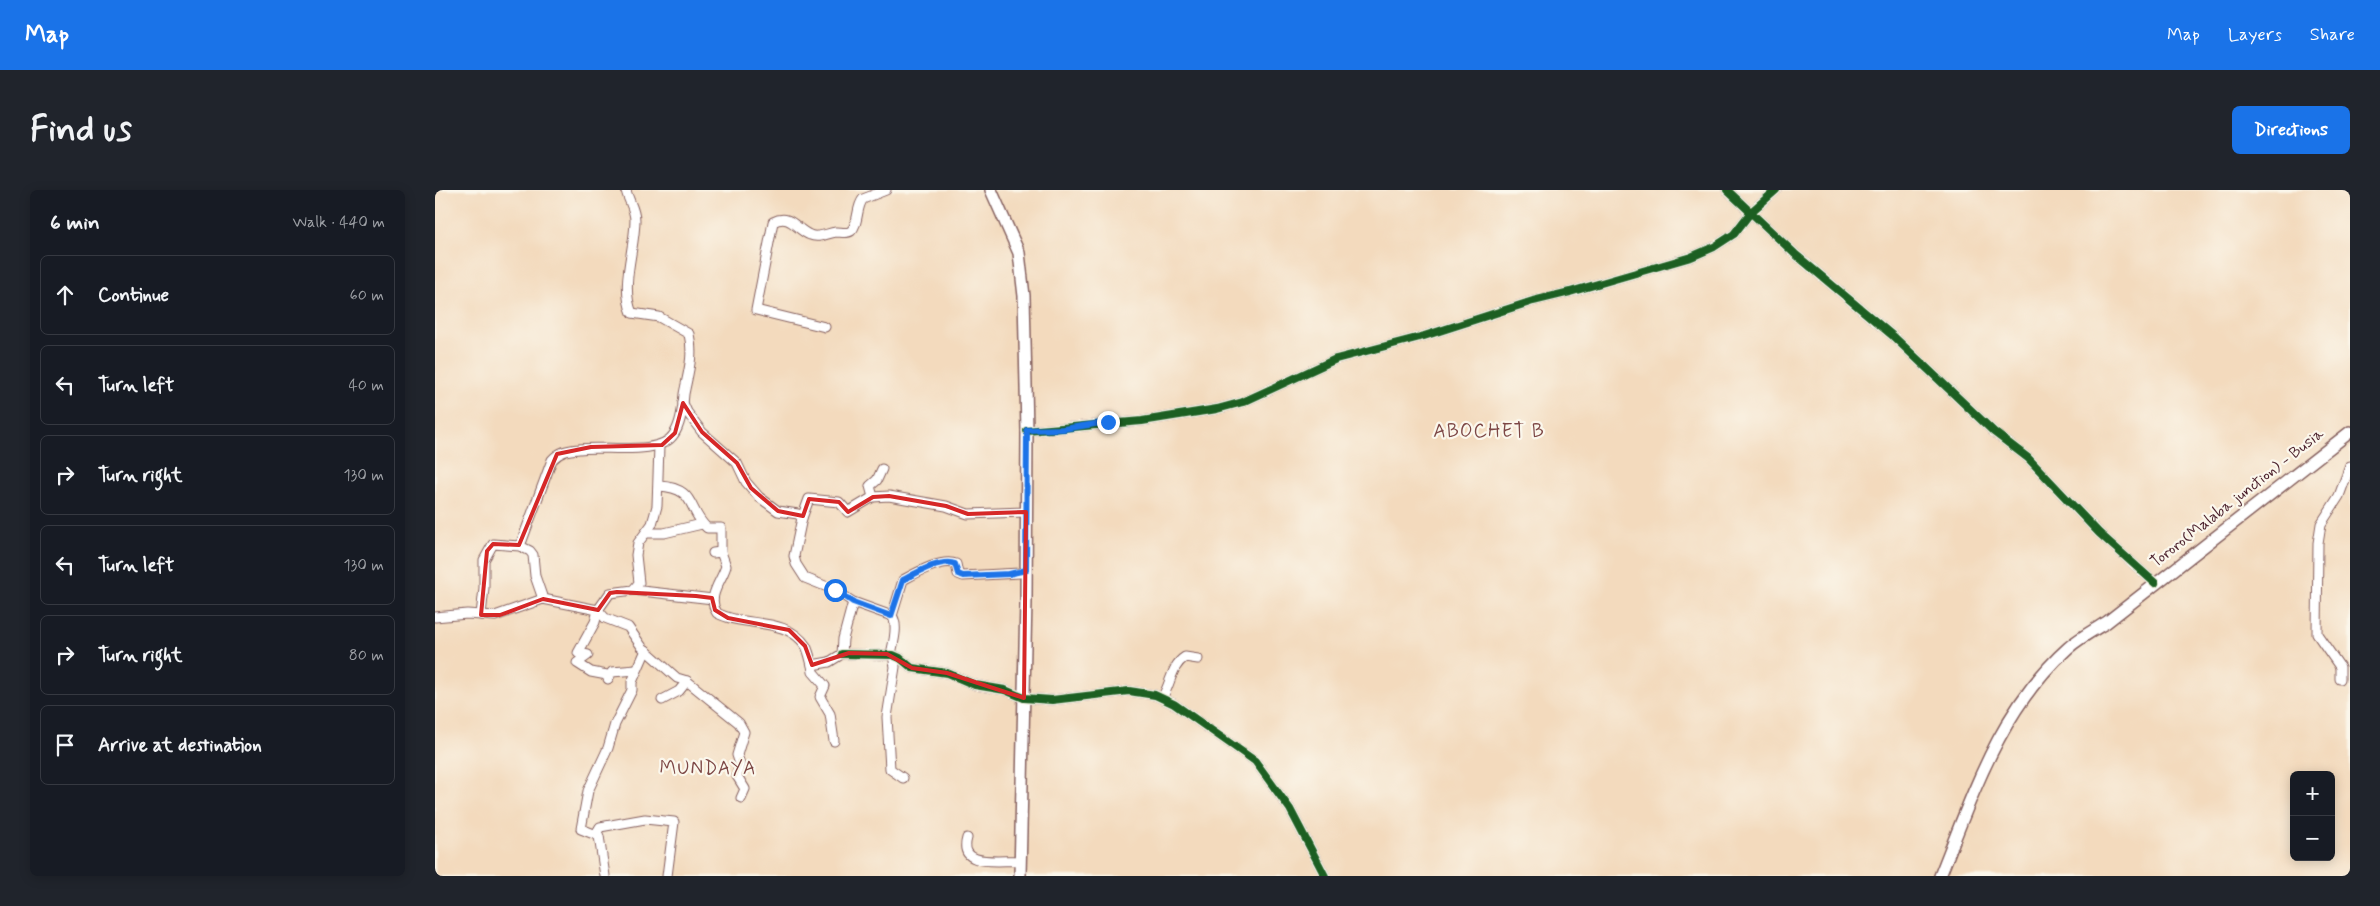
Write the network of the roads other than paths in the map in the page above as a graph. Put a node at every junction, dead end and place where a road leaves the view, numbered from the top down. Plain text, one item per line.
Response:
1 (626, 190) edge
2 (886, 190) edge
3 (991, 190) edge
4 (1727, 190) edge
5 (1776, 190) edge
6 (1751, 212) junction
7 (825, 327) dead end
8 (683, 403) junction
9 (1027, 430) junction
10 (2350, 432) edge
11 (659, 446) junction
12 (2350, 466) edge
13 (882, 469) dead end
14 (659, 486) junction
15 (873, 497) junction
16 (1026, 512) junction
17 (802, 518) junction
18 (702, 524) junction
19 (646, 533) junction
20 (520, 546) junction
21 (1026, 570) junction
22 (2155, 583) junction
23 (633, 590) junction
24 (713, 598) junction
25 (543, 599) junction
26 (853, 602) junction
27 (598, 610) junction
28 (481, 615) junction
29 (891, 616) junction
30 (435, 618) edge
31 (646, 650) junction
32 (842, 654) junction
33 (892, 655) junction
34 (1198, 659) dead end
35 (812, 665) junction
36 (636, 670) junction
37 (2340, 679) dead end
38 (687, 682) junction
39 (1024, 698) junction
40 (1162, 698) junction
41 (662, 700) dead end
42 (835, 741) dead end
43 (903, 778) dead end
44 (741, 798) dead end
45 (596, 834) junction
46 (967, 838) dead end
47 (1020, 861) junction
48 (605, 876) edge
49 (667, 876) edge
50 (1020, 876) edge
51 (1325, 876) edge
52 (1940, 876) edge

1 - 8 street
2 - 7 street
3 - 9 main road
4 - 6 street
5 - 6 street
6 - 9 street
6 - 22 street
8 - 11 street
8 - 17 street
9 - 16 main road
10 - 22 main road, Tororo(Malaba junction) - Busia
11 - 14 street
11 - 20 street
12 - 37 street
13 - 15 street
14 - 18 street
14 - 19 street
15 - 16 street
15 - 17 street
16 - 21 main road
17 - 26 street
18 - 19 street
18 - 24 street
19 - 23 street
20 - 25 street
20 - 28 street
21 - 29 street
21 - 39 main road
22 - 52 main road, Tororo(Malaba junction) - Busia
23 - 24 street
23 - 27 street
24 - 35 street
25 - 27 street
25 - 28 street
26 - 29 street
26 - 32 street
27 - 31 street
27 - 36 street
28 - 30 street
29 - 33 street
31 - 36 street
31 - 38 street
32 - 33 street
32 - 35 street
33 - 39 street
33 - 43 street
34 - 40 street
35 - 42 street
36 - 45 street
38 - 41 street
38 - 44 street
39 - 40 street
39 - 47 main road
40 - 51 street
45 - 48 street
45 - 49 street
46 - 47 street
47 - 50 main road

